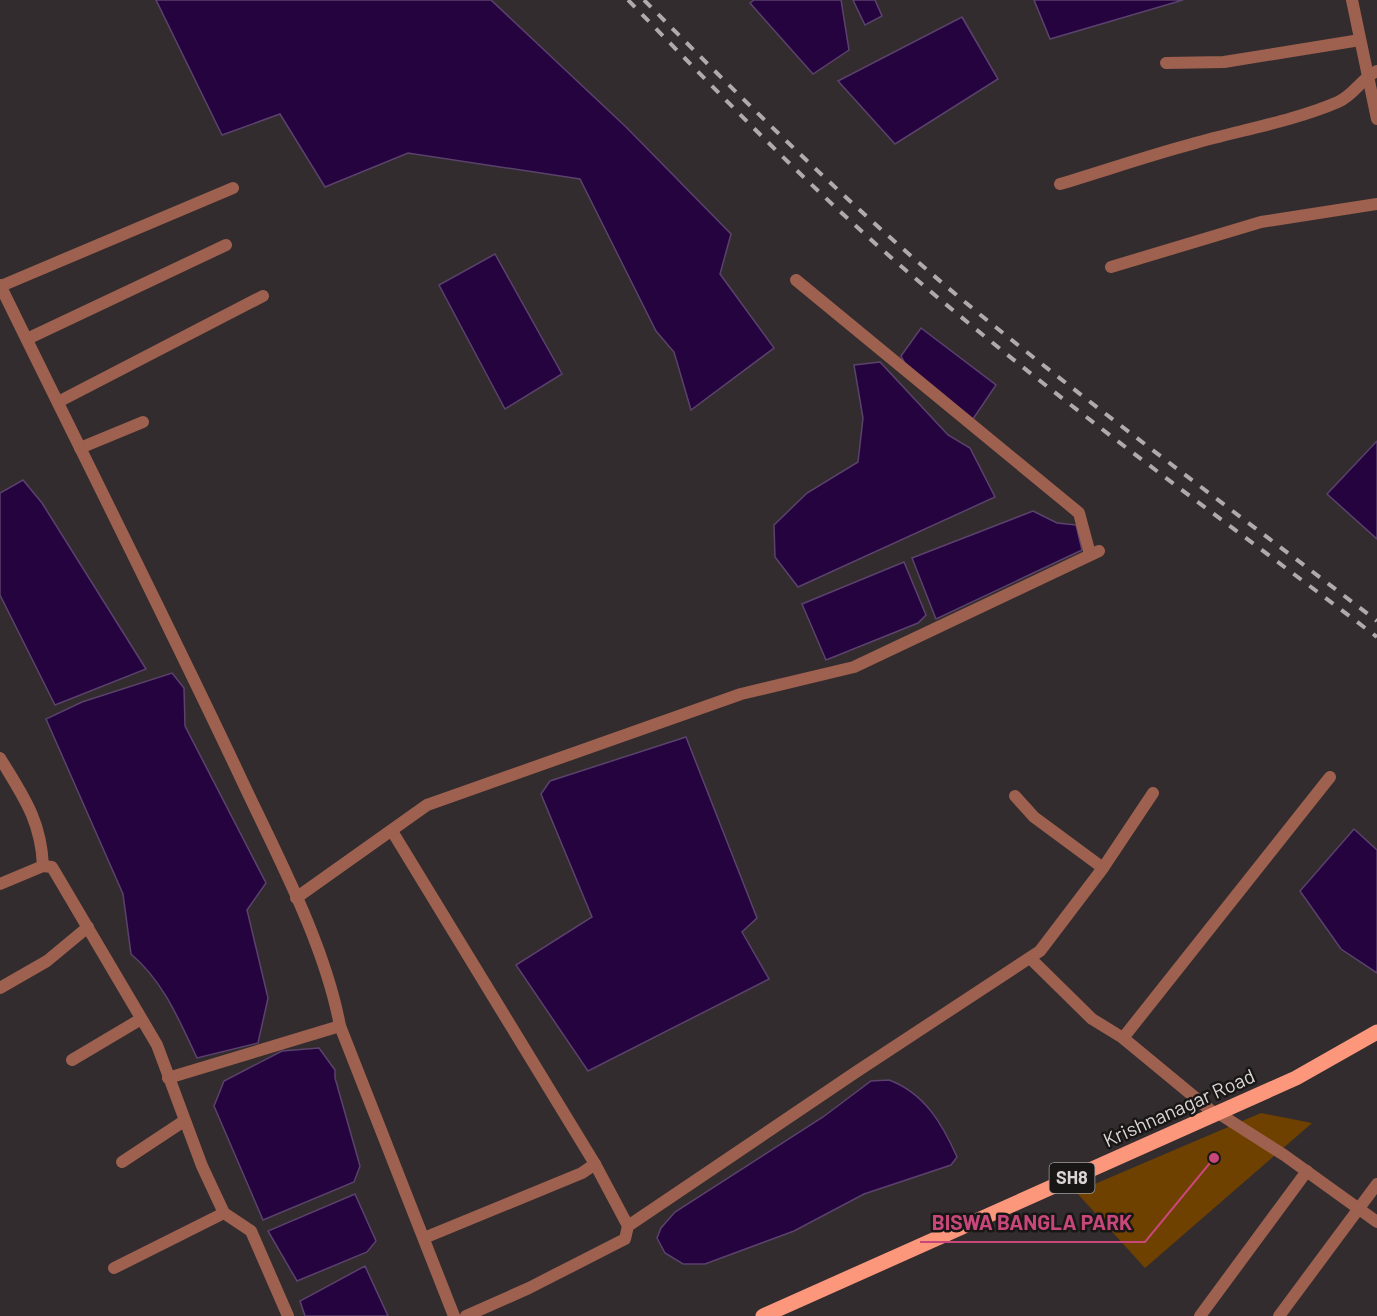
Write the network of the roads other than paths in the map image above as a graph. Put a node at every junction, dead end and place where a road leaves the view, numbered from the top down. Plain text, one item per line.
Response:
1 (1352, 0) edge
2 (1360, 40) junction
3 (1166, 63) dead end
4 (1372, 73) edge
5 (1377, 119) edge
6 (1060, 184) dead end
7 (233, 188) dead end
8 (1377, 204) edge
9 (226, 245) dead end
10 (1111, 267) dead end
11 (796, 280) dead end
12 (0, 285) edge
13 (263, 296) dead end
14 (27, 339) junction
15 (58, 402) junction
16 (143, 422) dead end
17 (80, 448) junction
18 (0, 758) edge
19 (1330, 777) dead end
20 (1153, 793) dead end
21 (1015, 796) dead end
22 (392, 831) junction
23 (43, 866) junction
24 (1103, 868) junction
25 (0, 884) edge
26 (296, 898) junction
27 (87, 927) junction
28 (1030, 958) junction
29 (0, 988) edge
30 (141, 1019) junction
31 (340, 1026) junction
32 (1377, 1032) edge
33 (1123, 1038) junction
34 (72, 1060) dead end
35 (168, 1078) junction
36 (1218, 1113) junction
37 (184, 1121) junction
38 (122, 1162) dead end
39 (595, 1164) junction
40 (1307, 1172) junction
41 (1377, 1184) edge
42 (1359, 1209) junction
43 (224, 1213) junction
44 (1377, 1222) edge
45 (628, 1226) junction
46 (424, 1238) junction
47 (114, 1268) dead end
48 (288, 1316) edge
49 (454, 1316) edge
50 (466, 1316) edge
51 (763, 1316) edge
52 (1200, 1316) edge
53 (1279, 1316) edge

1 - 2 street
2 - 3 street
2 - 4 street
4 - 5 street
4 - 6 street
7 - 12 street
8 - 10 street
9 - 14 street
11 - 22 street
12 - 14 street
13 - 15 street
14 - 15 street
15 - 17 street
16 - 17 street
17 - 26 street
18 - 23 street
19 - 33 street
20 - 24 street
21 - 24 street
22 - 26 street
22 - 39 street
23 - 25 street
23 - 27 street
24 - 28 street
26 - 31 street
27 - 29 street
27 - 30 street
28 - 33 street
28 - 45 street
30 - 34 street
30 - 35 street
31 - 35 street
31 - 46 street
32 - 36 main road, Krishnanagar Road / SH8
33 - 36 street
35 - 37 street
36 - 40 street
36 - 51 main road, Krishnanagar Road / SH8
37 - 38 street
37 - 43 street
39 - 45 street
39 - 46 street
40 - 42 street
40 - 52 street
41 - 42 street
42 - 44 street
42 - 53 street
43 - 47 street
43 - 48 street
45 - 50 street
46 - 49 street

